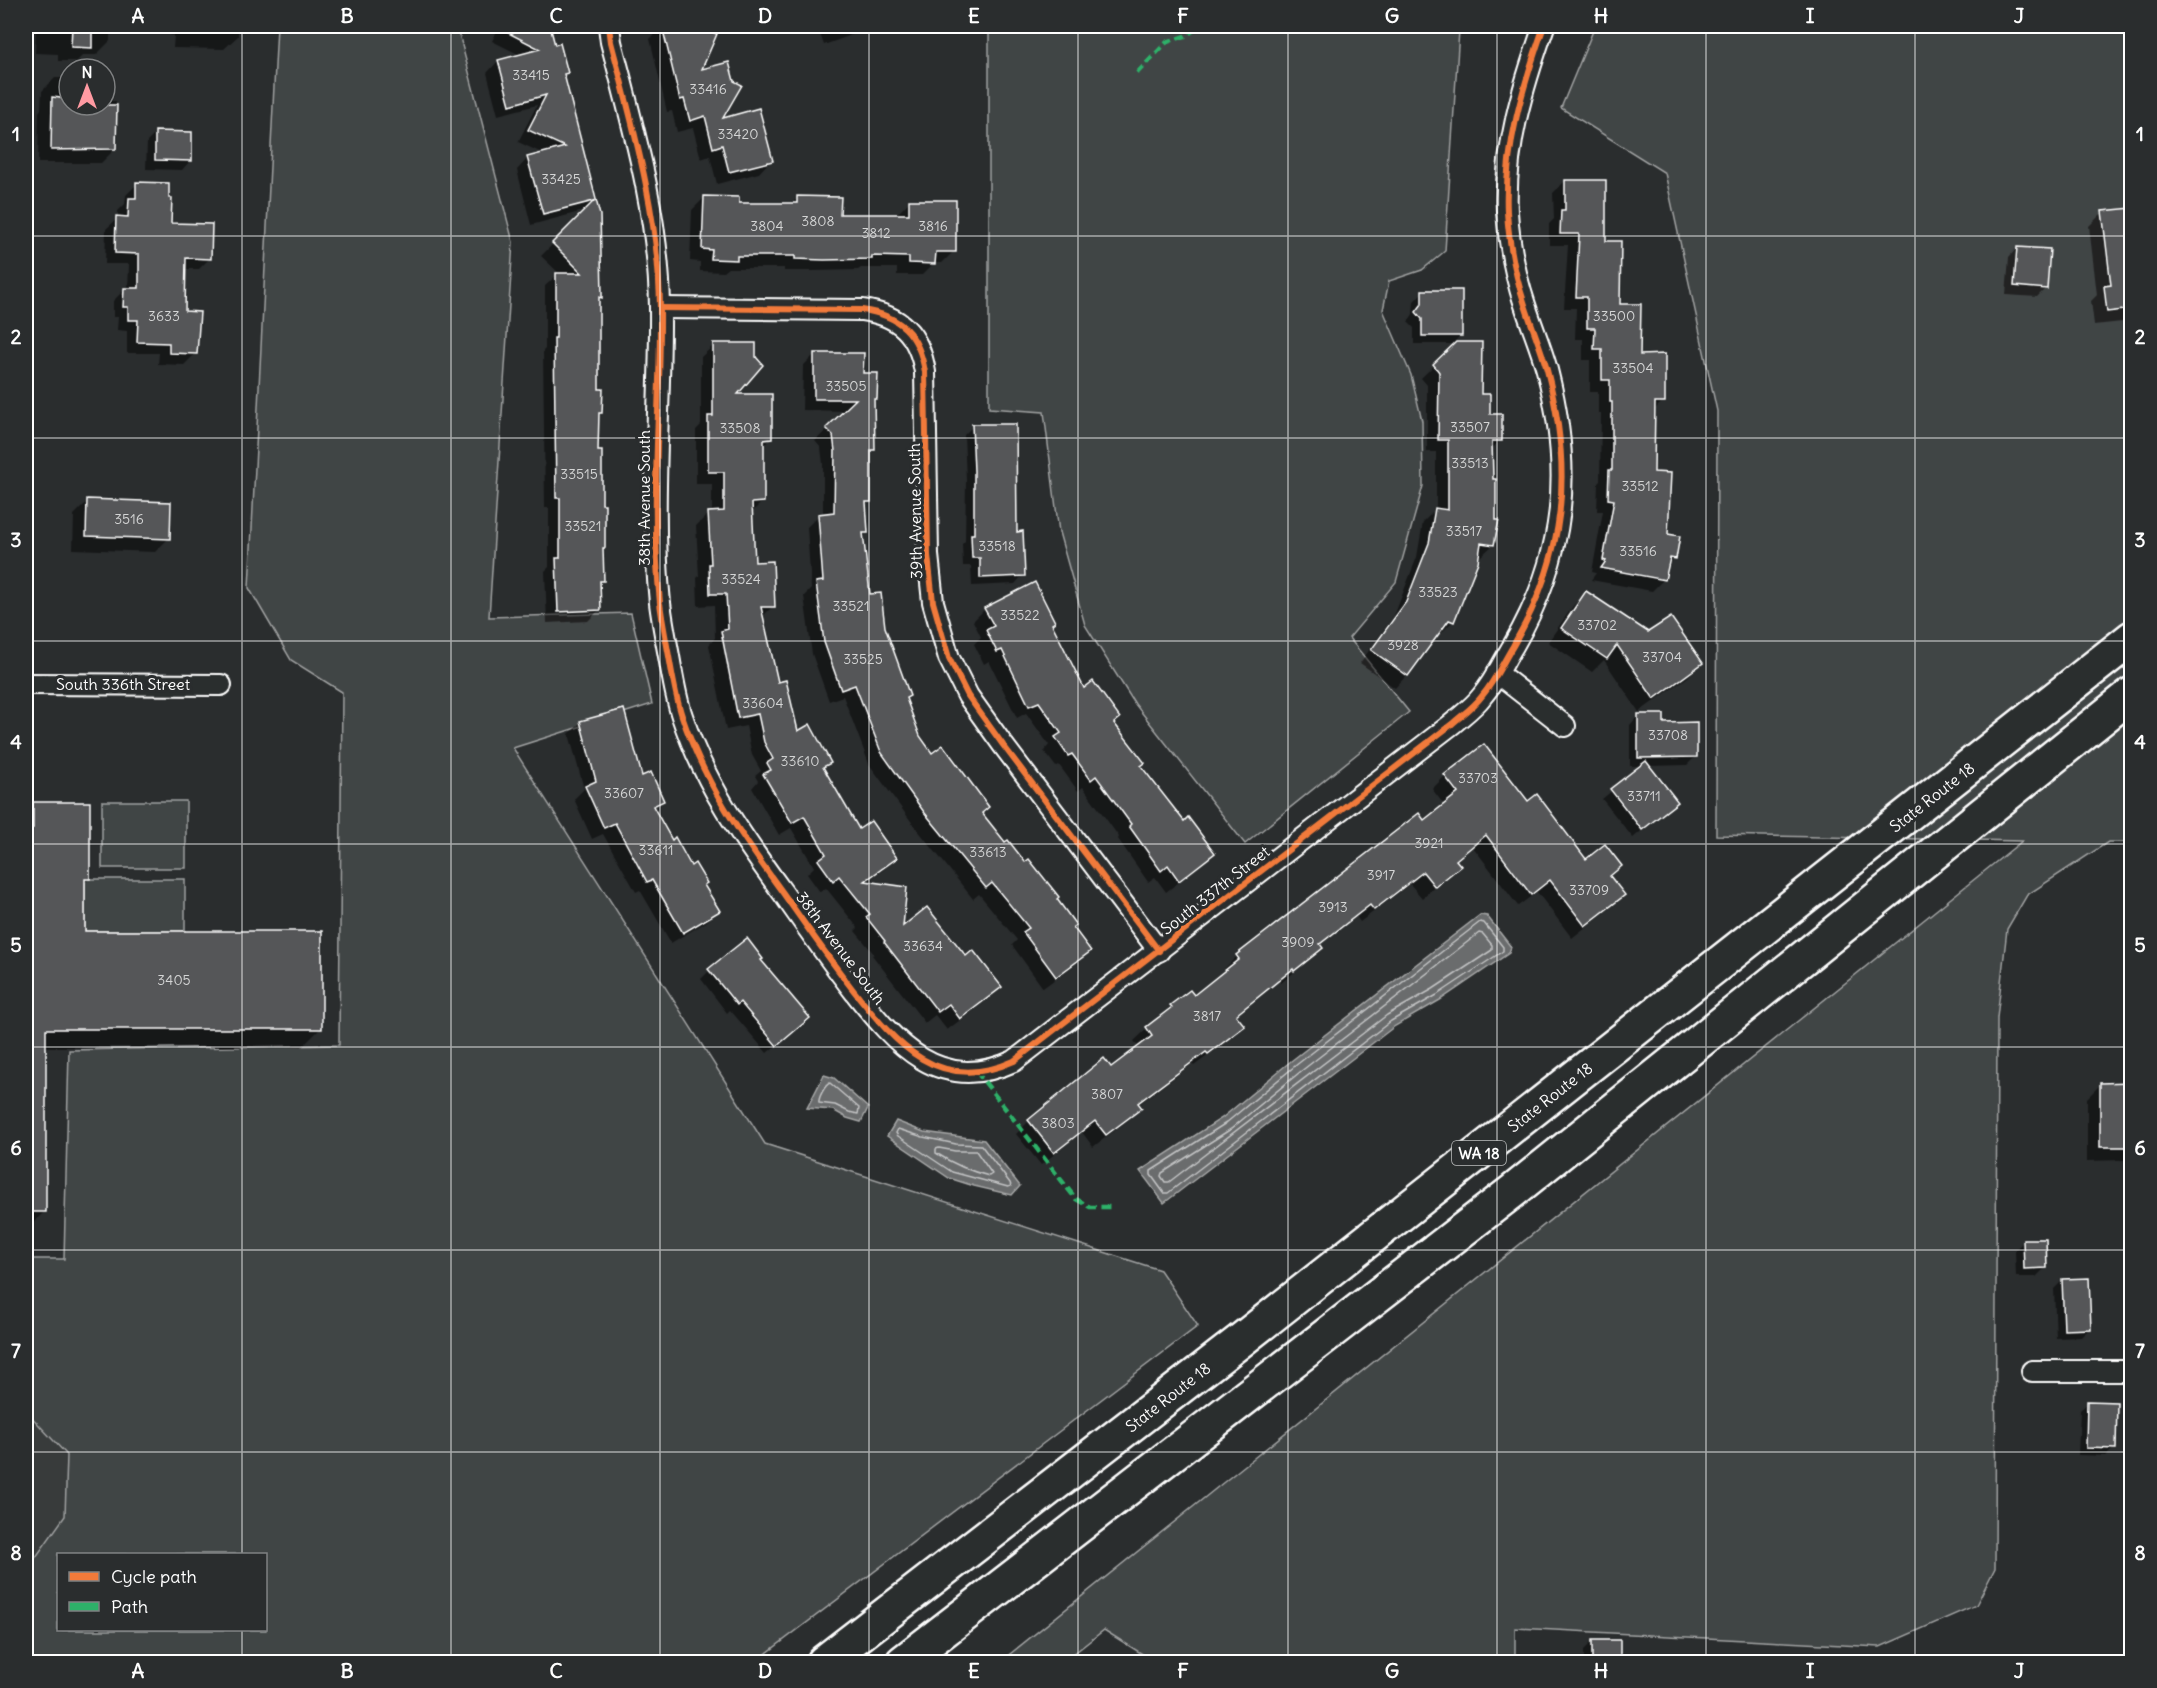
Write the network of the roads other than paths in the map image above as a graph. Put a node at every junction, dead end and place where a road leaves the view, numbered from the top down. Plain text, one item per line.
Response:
1 (1544, 26) edge
2 (607, 31) edge
3 (660, 308) junction
4 (2132, 638) edge
5 (1497, 673) junction
6 (26, 684) edge
7 (221, 685) dead end
8 (2132, 694) edge
9 (1565, 726) dead end
10 (1159, 951) junction
11 (954, 1070) joint
12 (2032, 1371) dead end
13 (2132, 1371) edge
14 (824, 1662) edge
15 (903, 1662) edge

1 - 5 street, South 337th Street
2 - 3 street, 38th Avenue South
3 - 10 street, 39th Avenue South
3 - 11 street, 38th Avenue South
4 - 14 highway, State Route 18 / WA 18
5 - 9 street
5 - 10 street, South 337th Street
6 - 7 street, South 336th Street
8 - 15 highway, WA 18
10 - 11 street, South 337th Street
12 - 13 street

